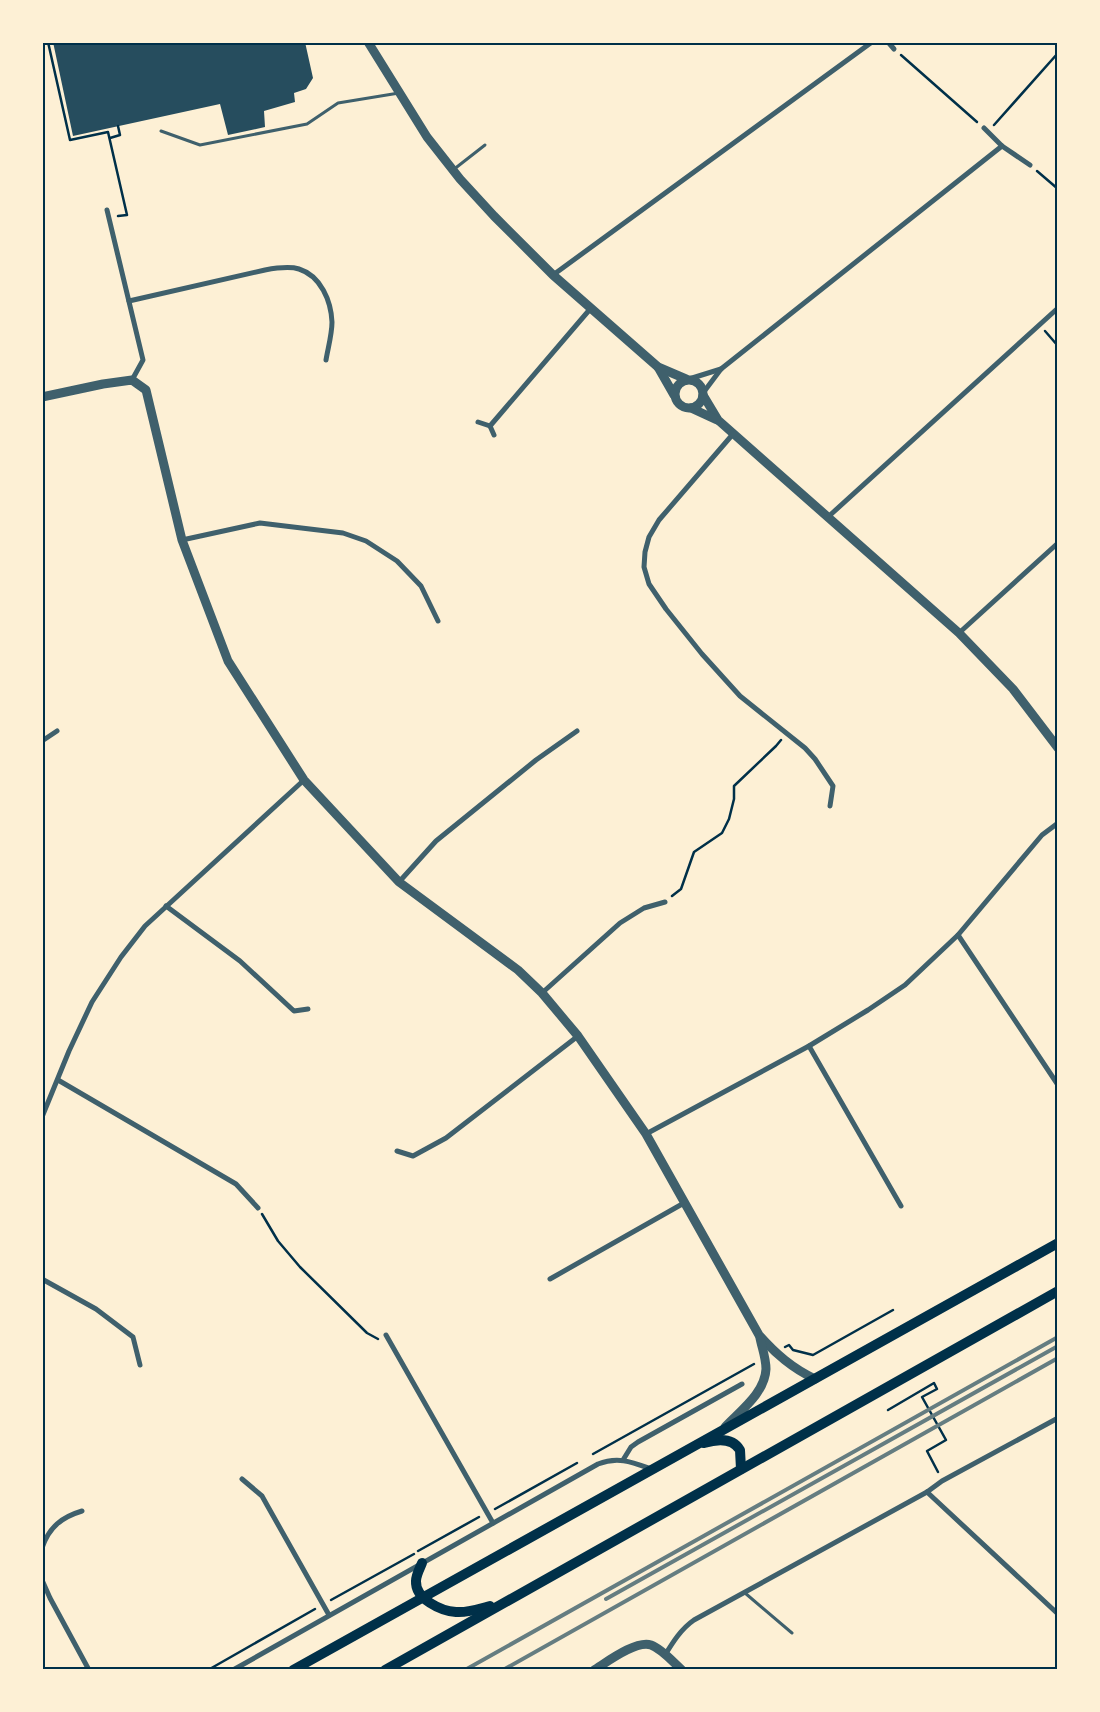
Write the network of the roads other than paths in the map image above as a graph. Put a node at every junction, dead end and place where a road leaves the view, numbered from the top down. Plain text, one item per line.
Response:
1 (368, 42) edge
2 (872, 42) edge
3 (888, 42) edge
4 (894, 49) road end
5 (399, 93) junction
6 (984, 128) road end
7 (161, 131) dead end
8 (485, 145) dead end
9 (1002, 146) junction
10 (1030, 165) road end
11 (453, 170) junction
12 (108, 210) dead end
13 (553, 275) junction
14 (129, 301) junction
15 (591, 308) junction
16 (1058, 308) edge
17 (326, 360) dead end
18 (658, 367) junction
19 (721, 369) junction
20 (688, 379) junction
21 (132, 380) junction
22 (703, 394) junction
23 (674, 395) junction
24 (42, 397) edge
25 (691, 408) junction
26 (718, 420) junction
27 (478, 422) dead end
28 (490, 426) junction
29 (733, 434) junction
30 (494, 435) dead end
31 (828, 517) junction
32 (182, 540) junction
33 (1058, 543) edge
34 (438, 621) dead end
35 (959, 633) junction
36 (577, 730) dead end
37 (57, 731) dead end
38 (42, 741) edge
39 (1058, 748) edge
40 (304, 780) junction
41 (830, 806) dead end
42 (1058, 823) edge
43 (399, 882) junction
44 (665, 902) road end
45 (166, 906) junction
46 (958, 936) junction
47 (542, 993) junction
48 (308, 1008) dead end
49 (578, 1036) junction
50 (809, 1046) junction
51 (58, 1080) junction
52 (1058, 1085) edge
53 (43, 1117) edge
54 (646, 1134) junction
55 (397, 1151) dead end
56 (684, 1203) junction
57 (901, 1206) dead end
58 (258, 1208) road end
59 (1058, 1243) edge
60 (42, 1278) edge
61 (550, 1279) dead end
62 (1058, 1291) edge
63 (386, 1335) dead end
64 (759, 1335) junction
65 (140, 1365) dead end
66 (815, 1379) junction
67 (742, 1384) dead end
68 (1058, 1418) edge
69 (725, 1428) junction
70 (689, 1448) junction
71 (623, 1460) junction
72 (651, 1469) junction
73 (741, 1469) junction
74 (242, 1479) dead end
75 (927, 1492) junction
76 (82, 1511) dead end
77 (493, 1523) junction
78 (42, 1548) edge
79 (422, 1563) junction
80 (42, 1580) edge
81 (744, 1592) junction
82 (423, 1597) junction
83 (506, 1601) junction
84 (1058, 1614) edge
85 (329, 1615) junction
86 (792, 1633) dead end
87 (665, 1655) junction
88 (90, 1670) edge
89 (233, 1670) edge
90 (292, 1670) edge
91 (385, 1670) edge
92 (594, 1670) edge
93 (682, 1670) edge

1 - 5 street
2 - 13 street
3 - 4 street
5 - 7 lane
5 - 11 street
6 - 9 street
8 - 11 lane
9 - 10 street
9 - 19 street
11 - 13 street
12 - 14 street
13 - 15 street
14 - 17 street
14 - 21 street
15 - 18 street
15 - 28 street
16 - 31 street
18 - 20 street
18 - 23 street
19 - 20 street
19 - 22 street
20 - 22 street
20 - 23 street
21 - 24 street
21 - 32 street
22 - 25 street
22 - 26 street
23 - 25 street
25 - 26 street
26 - 29 street
27 - 28 street
28 - 30 street
29 - 31 street
29 - 41 street
31 - 35 street
32 - 34 street
32 - 40 street
33 - 35 street
35 - 39 street
36 - 43 street
37 - 38 street
40 - 43 street
40 - 45 street
42 - 46 street
43 - 47 street
44 - 47 street
45 - 48 street
45 - 51 street
46 - 50 street
46 - 52 street
47 - 49 street
49 - 54 street
49 - 55 street
50 - 54 street
50 - 57 street
51 - 53 street
51 - 58 street
54 - 56 street
56 - 61 street
56 - 64 street
59 - 66 main road
60 - 65 street
62 - 73 main road
63 - 77 street
64 - 66 street
64 - 69 street
66 - 69 main road
67 - 71 street
68 - 75 street
69 - 70 main road
70 - 72 main road
70 - 73 main road
71 - 72 street
71 - 77 street
72 - 82 main road
73 - 83 main road
74 - 85 street
75 - 81 street
75 - 84 street
76 - 78 street
77 - 79 street
79 - 82 main road
79 - 85 street
80 - 88 street
81 - 86 lane
81 - 87 street
82 - 83 main road
82 - 90 main road
83 - 91 main road
85 - 89 street
87 - 92 street
87 - 93 street

